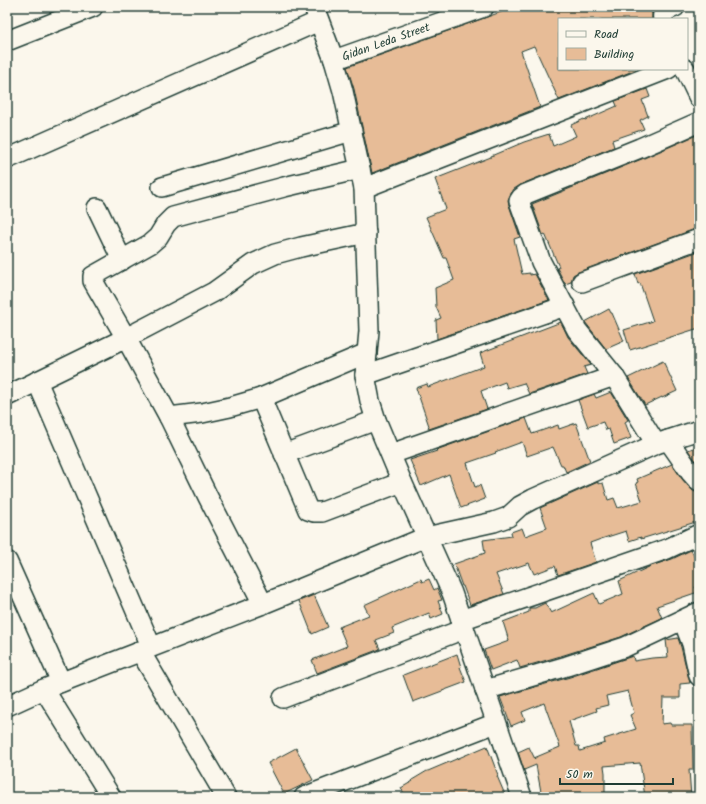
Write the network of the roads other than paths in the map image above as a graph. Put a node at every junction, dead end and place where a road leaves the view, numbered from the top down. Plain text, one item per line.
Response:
1 (93, 7) edge
2 (484, 7) edge
3 (675, 7) edge
4 (316, 14) edge
5 (663, 18) edge
6 (7, 41) edge
7 (334, 60) junction
8 (665, 70) edge
9 (685, 70) edge
10 (699, 98) edge
11 (699, 122) edge
12 (352, 131) junction
13 (7, 159) edge
14 (360, 169) junction
15 (162, 187) dead end
16 (364, 188) junction
17 (97, 208) dead end
18 (366, 233) junction
19 (699, 239) edge
20 (122, 260) junction
21 (582, 282) dead end
22 (565, 306) junction
23 (126, 338) junction
24 (367, 353) junction
25 (365, 375) junction
26 (614, 376) junction
27 (37, 381) junction
28 (7, 396) edge
29 (261, 398) junction
30 (169, 417) junction
31 (376, 420) junction
32 (699, 430) edge
33 (662, 442) junction
34 (284, 454) junction
35 (390, 454) junction
36 (402, 482) junction
37 (699, 482) edge
38 (699, 534) edge
39 (426, 537) junction
40 (7, 561) edge
41 (263, 604) junction
42 (691, 616) edge
43 (462, 624) junction
44 (146, 648) junction
45 (699, 676) edge
46 (53, 686) junction
47 (485, 690) junction
48 (283, 698) dead end
49 (7, 706) edge
50 (496, 723) junction
51 (111, 797) edge
52 (226, 797) edge
53 (304, 797) edge
54 (522, 797) edge

1 - 6 street
2 - 7 street, Gidan Leda Street
3 - 5 street
4 - 7 street
4 - 13 street
7 - 12 street
8 - 16 street
9 - 10 street
11 - 22 street
12 - 14 street
12 - 15 street
14 - 16 street
14 - 20 street
16 - 18 street
17 - 20 street
18 - 23 street
18 - 24 street
19 - 21 street
20 - 23 street
22 - 25 street
22 - 26 street
23 - 27 street
23 - 30 street
24 - 25 street
24 - 29 street
25 - 31 street
26 - 33 street
26 - 35 street
27 - 28 street
27 - 44 street
29 - 30 street
29 - 34 street
30 - 41 street
31 - 34 street
31 - 35 street
32 - 33 street
33 - 37 street
33 - 39 street
34 - 36 street
35 - 36 street
36 - 39 street
38 - 43 street
39 - 41 street
39 - 43 street
40 - 46 street
41 - 44 street
42 - 45 street
42 - 47 street
43 - 47 street
43 - 48 street
44 - 46 street
44 - 52 street
46 - 49 street
46 - 51 street
47 - 50 street
50 - 53 street
50 - 54 street

